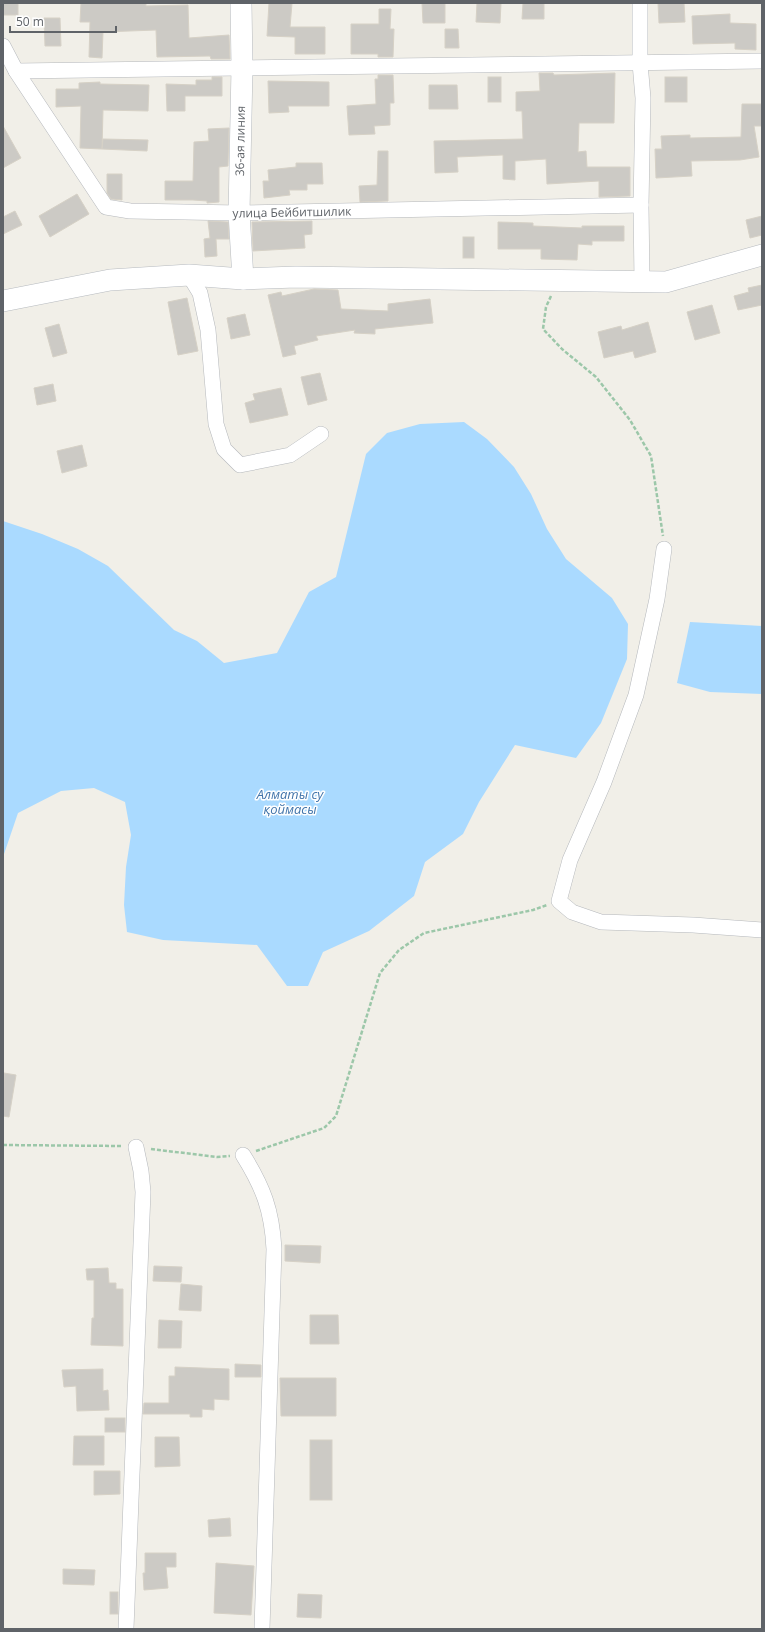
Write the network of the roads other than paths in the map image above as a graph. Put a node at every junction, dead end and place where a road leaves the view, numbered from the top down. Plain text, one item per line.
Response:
1 (241, 3) edge
2 (640, 3) edge
3 (3, 46) edge
4 (762, 61) edge
5 (640, 63) junction
6 (242, 68) junction
7 (16, 71) junction
8 (641, 205) junction
9 (239, 213) junction
10 (762, 255) edge
11 (189, 274) junction
12 (243, 279) junction
13 (642, 282) junction
14 (3, 300) edge
15 (321, 434) dead end
16 (664, 549) road end
17 (762, 930) edge
18 (136, 1147) road end
19 (243, 1155) road end
20 (126, 1629) edge
21 (262, 1629) edge

1 - 6 street, 36-ая линия
2 - 5 street
3 - 7 street
4 - 5 street
5 - 6 street
5 - 8 street
6 - 7 street
6 - 9 street, 36-ая линия
7 - 9 street, улица Бейбитшилик
8 - 9 street, улица Бейбитшилик
8 - 13 street
9 - 12 street, 36-ая линия
10 - 13 street
11 - 12 street
11 - 14 street
11 - 15 street
12 - 13 street
16 - 17 street
18 - 20 street
19 - 21 street

